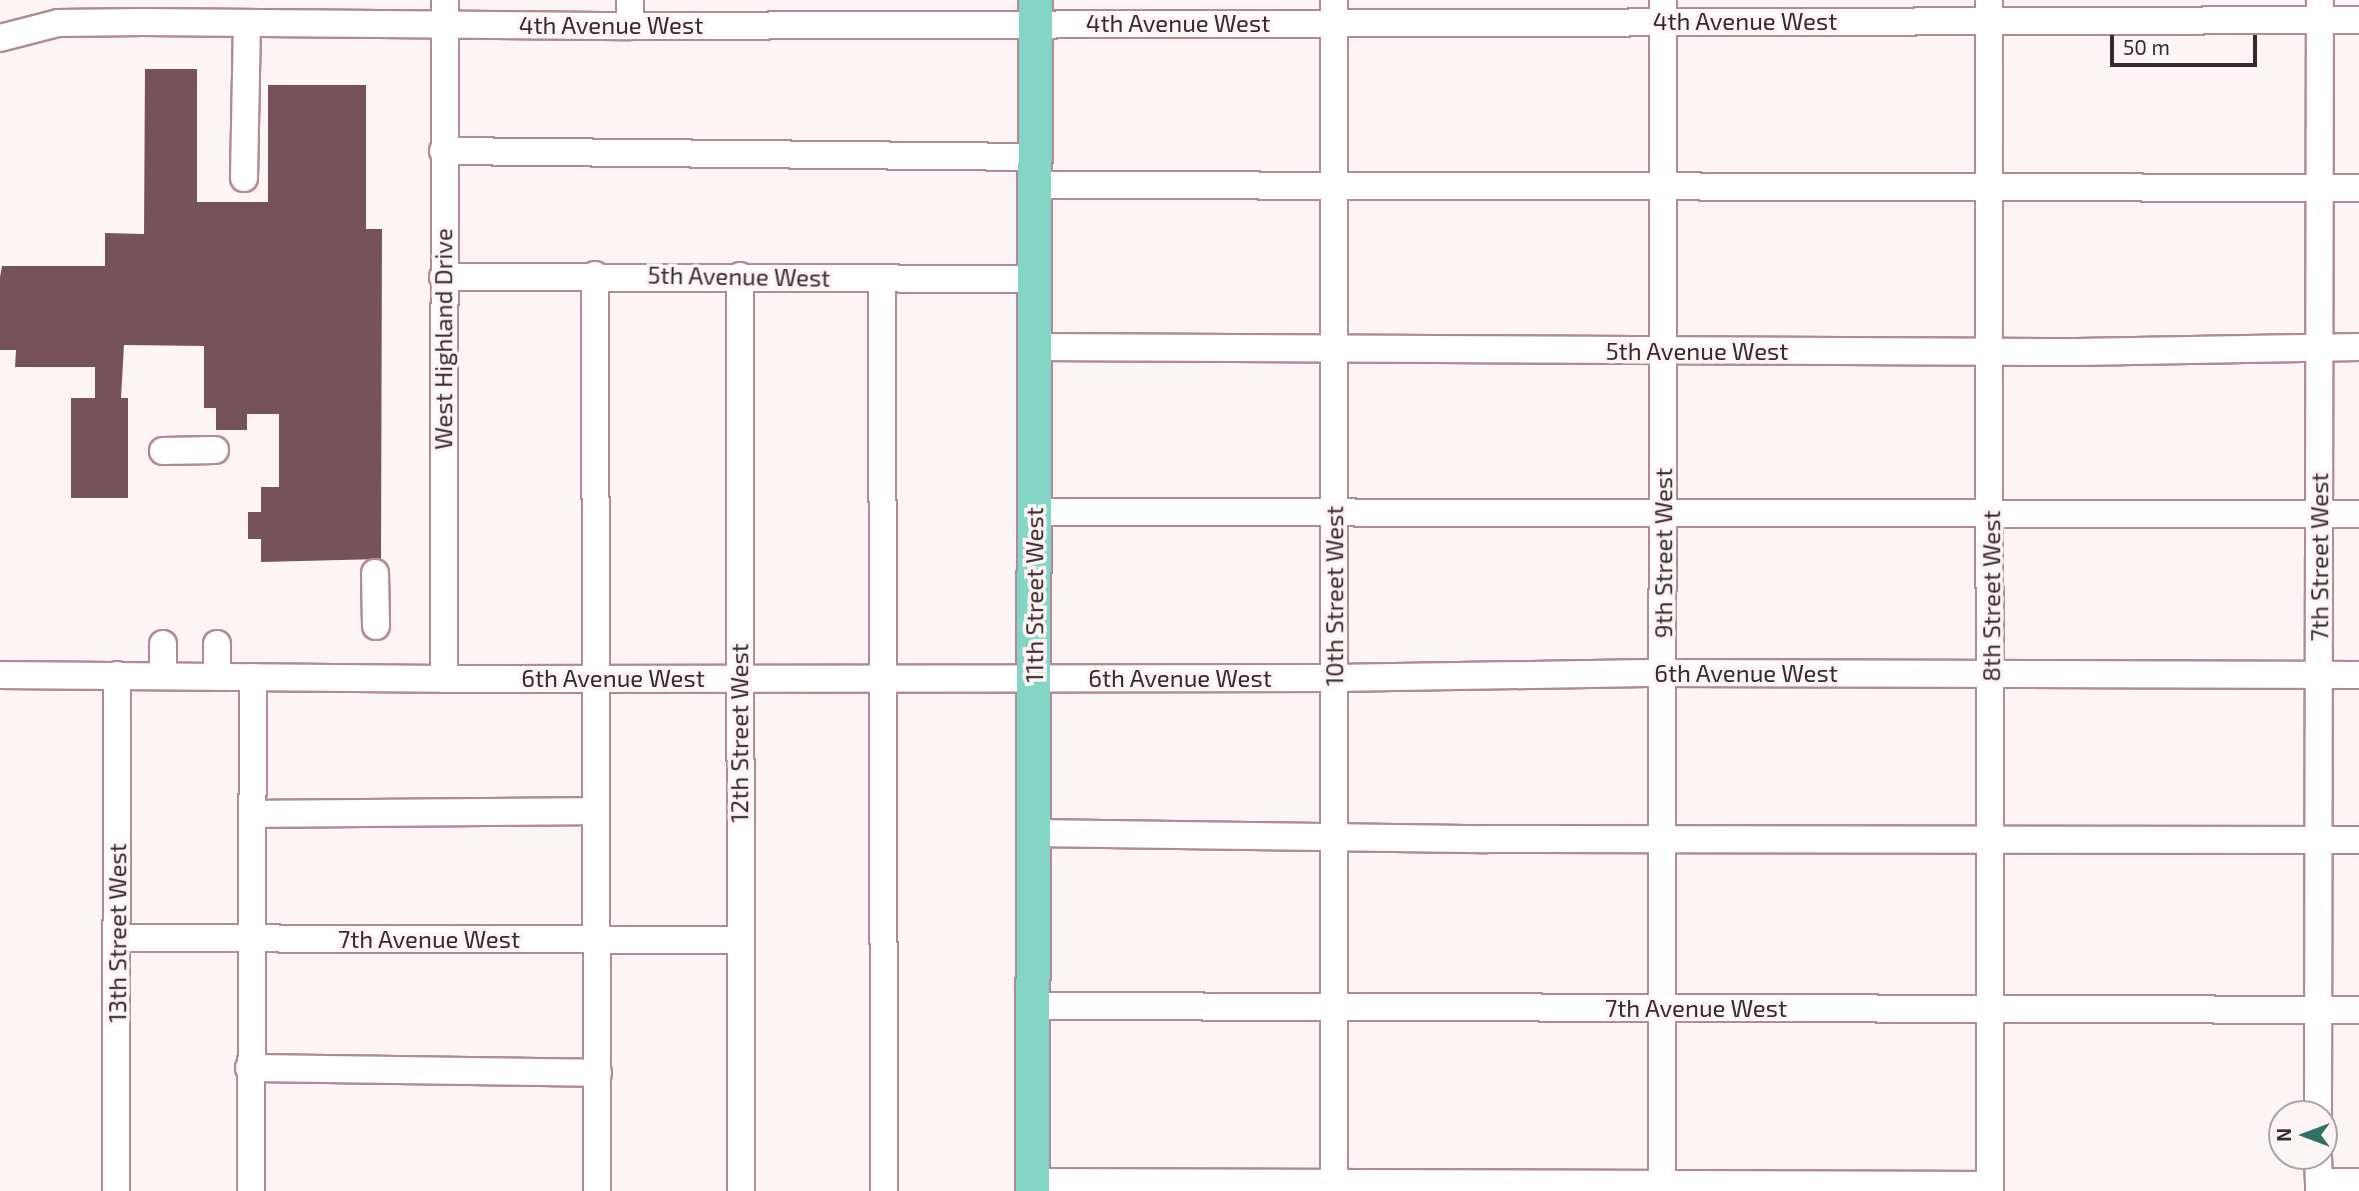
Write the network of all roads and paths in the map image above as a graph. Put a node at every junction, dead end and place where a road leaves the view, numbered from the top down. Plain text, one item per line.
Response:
1 (1989, 10) edge
2 (2320, 10) edge
3 (143, 11) edge
4 (1035, 11) edge
5 (1662, 11) edge
6 (299, 12) edge
7 (794, 12) edge
8 (1334, 12) edge
9 (445, 13) edge
10 (630, 13) edge
11 (2359, 20) edge
12 (247, 24) junction
13 (0, 38) edge
14 (443, 151) junction
15 (1037, 171) junction
16 (244, 178) dead end
17 (1334, 186) junction
18 (1662, 187) junction
19 (1990, 187) junction
20 (2320, 188) junction
21 (2359, 188) edge
22 (595, 275) junction
23 (740, 276) junction
24 (443, 277) junction
25 (883, 278) junction
26 (1036, 279) junction
27 (1036, 347) junction
28 (2359, 347) edge
29 (2319, 348) junction
30 (1334, 349) junction
31 (1662, 351) junction
32 (1990, 352) junction
33 (215, 450) dead end
34 (163, 451) dead end
35 (1991, 511) junction
36 (1034, 512) junction
37 (1663, 512) junction
38 (1334, 514) junction
39 (2319, 514) junction
40 (2359, 514) edge
41 (375, 573) dead end
42 (376, 626) dead end
43 (163, 644) dead end
44 (217, 644) dead end
45 (1663, 673) junction
46 (1991, 674) junction
47 (0, 675) edge
48 (117, 675) junction
49 (2318, 675) junction
50 (2359, 675) edge
51 (163, 676) junction
52 (883, 676) junction
53 (217, 677) junction
54 (253, 677) junction
55 (740, 677) junction
56 (596, 678) junction
57 (1034, 678) junction
58 (1334, 678) junction
59 (444, 679) junction
60 (596, 811) junction
61 (255, 814) junction
62 (1032, 833) junction
63 (1334, 838) junction
64 (1663, 838) junction
65 (1990, 839) junction
66 (2318, 839) junction
67 (2359, 840) edge
68 (118, 938) junction
69 (250, 939) junction
70 (597, 939) junction
71 (739, 940) junction
72 (1032, 1006) junction
73 (1334, 1007) junction
74 (1663, 1008) junction
75 (1988, 1009) junction
76 (2318, 1010) junction
77 (2359, 1010) edge
78 (250, 1068) junction
79 (597, 1073) junction
80 (2318, 1100) edge
81 (2319, 1176) edge
82 (2359, 1182) edge
83 (1032, 1186) edge
84 (1334, 1186) edge
85 (1662, 1186) edge
86 (1990, 1188) edge
87 (116, 1191) edge
88 (251, 1191) edge
89 (597, 1191) edge
90 (741, 1191) edge
91 (884, 1191) edge

1 - 2 street, 4th Avenue West
1 - 5 street, 4th Avenue West
1 - 19 street, 8th Street West
2 - 11 street, 4th Avenue West
2 - 20 street, 7th Street West
3 - 12 street, 4th Avenue West
3 - 13 street, 4th Avenue West
4 - 7 street, 4th Avenue West
4 - 8 street, 4th Avenue West
4 - 15 main road, 11th Street West
5 - 8 street, 4th Avenue West
5 - 18 street, 9th Street West
6 - 9 street, 4th Avenue West
6 - 12 street, 4th Avenue West
7 - 10 street, 4th Avenue West
8 - 17 street, 10th Street West
9 - 10 street, 4th Avenue West
9 - 14 street, West Highland Drive
12 - 16 street
14 - 15 street
14 - 24 street, West Highland Drive
15 - 17 street
15 - 26 main road, 11th Street West
17 - 18 street
17 - 30 street, 10th Street West
18 - 19 street
18 - 31 street, 9th Street West
19 - 20 street
19 - 32 street, 8th Street West
20 - 21 street
20 - 29 street, 7th Street West
22 - 23 street, 5th Avenue West
22 - 24 street, 5th Avenue West
22 - 56 street
23 - 25 street, 5th Avenue West
23 - 55 street, 12th Street West
24 - 59 street, West Highland Drive
25 - 26 street, 5th Avenue West
25 - 52 street
26 - 27 main road, 11th Street West
27 - 30 street, 5th Avenue West
27 - 36 main road, 11th Street West
28 - 29 street, 5th Avenue West
29 - 32 street, 5th Avenue West
29 - 39 street, 7th Street West
30 - 31 street, 5th Avenue West
30 - 38 street, 10th Street West
31 - 32 street, 5th Avenue West
31 - 37 street, 9th Street West
32 - 35 street, 8th Street West
33 - 34 street
35 - 37 street
35 - 39 street
35 - 46 street, 8th Street West
36 - 38 street
36 - 57 main road, 11th Street West
37 - 38 street
37 - 45 street, 9th Street West
38 - 58 street, 10th Street West
39 - 40 street
39 - 49 street, 7th Street West
41 - 42 street
43 - 51 street
44 - 53 street
45 - 46 street, 6th Avenue West
45 - 58 street, 6th Avenue West
45 - 64 street, 9th Street West
46 - 49 street, 6th Avenue West
46 - 65 street, 8th Street West
47 - 48 street, 6th Avenue West
48 - 51 street, 6th Avenue West
48 - 68 street, 13th Street West
49 - 50 street, 6th Avenue West
49 - 66 street, 7th Street West
51 - 53 street, 6th Avenue West
52 - 55 street, 6th Avenue West
52 - 57 street, 6th Avenue West
52 - 91 street
53 - 54 street, 6th Avenue West
54 - 59 street, 6th Avenue West
54 - 61 street
55 - 56 street, 6th Avenue West
55 - 71 street, 12th Street West
56 - 59 street, 6th Avenue West
56 - 60 street
57 - 58 street, 6th Avenue West
57 - 62 main road, 11th Street West
58 - 63 street, 10th Street West
60 - 61 street
60 - 70 street
61 - 69 street
62 - 63 street
62 - 72 main road, 11th Street West
63 - 64 street
63 - 73 street, 10th Street West
64 - 65 street
64 - 74 street, 9th Street West
65 - 66 street
65 - 75 street, 8th Street West
66 - 67 street
66 - 76 street, 7th Street West
68 - 69 street, 7th Avenue West
68 - 87 street, 13th Street West
69 - 70 street, 7th Avenue West
69 - 78 street
70 - 71 street, 7th Avenue West
70 - 79 street
71 - 90 street, 12th Street West
72 - 73 street, 7th Avenue West
72 - 83 main road, 11th Street West
73 - 74 street, 7th Avenue West
73 - 84 street, 10th Street West
74 - 75 street, 7th Avenue West
74 - 85 street, 9th Street West
75 - 76 street, 7th Avenue West
75 - 86 street, 8th Street West
76 - 77 street, 7th Avenue West
76 - 80 street, 7th Street West
78 - 79 street
78 - 88 street
79 - 89 street
81 - 82 street
83 - 84 street
84 - 85 street
85 - 86 street

